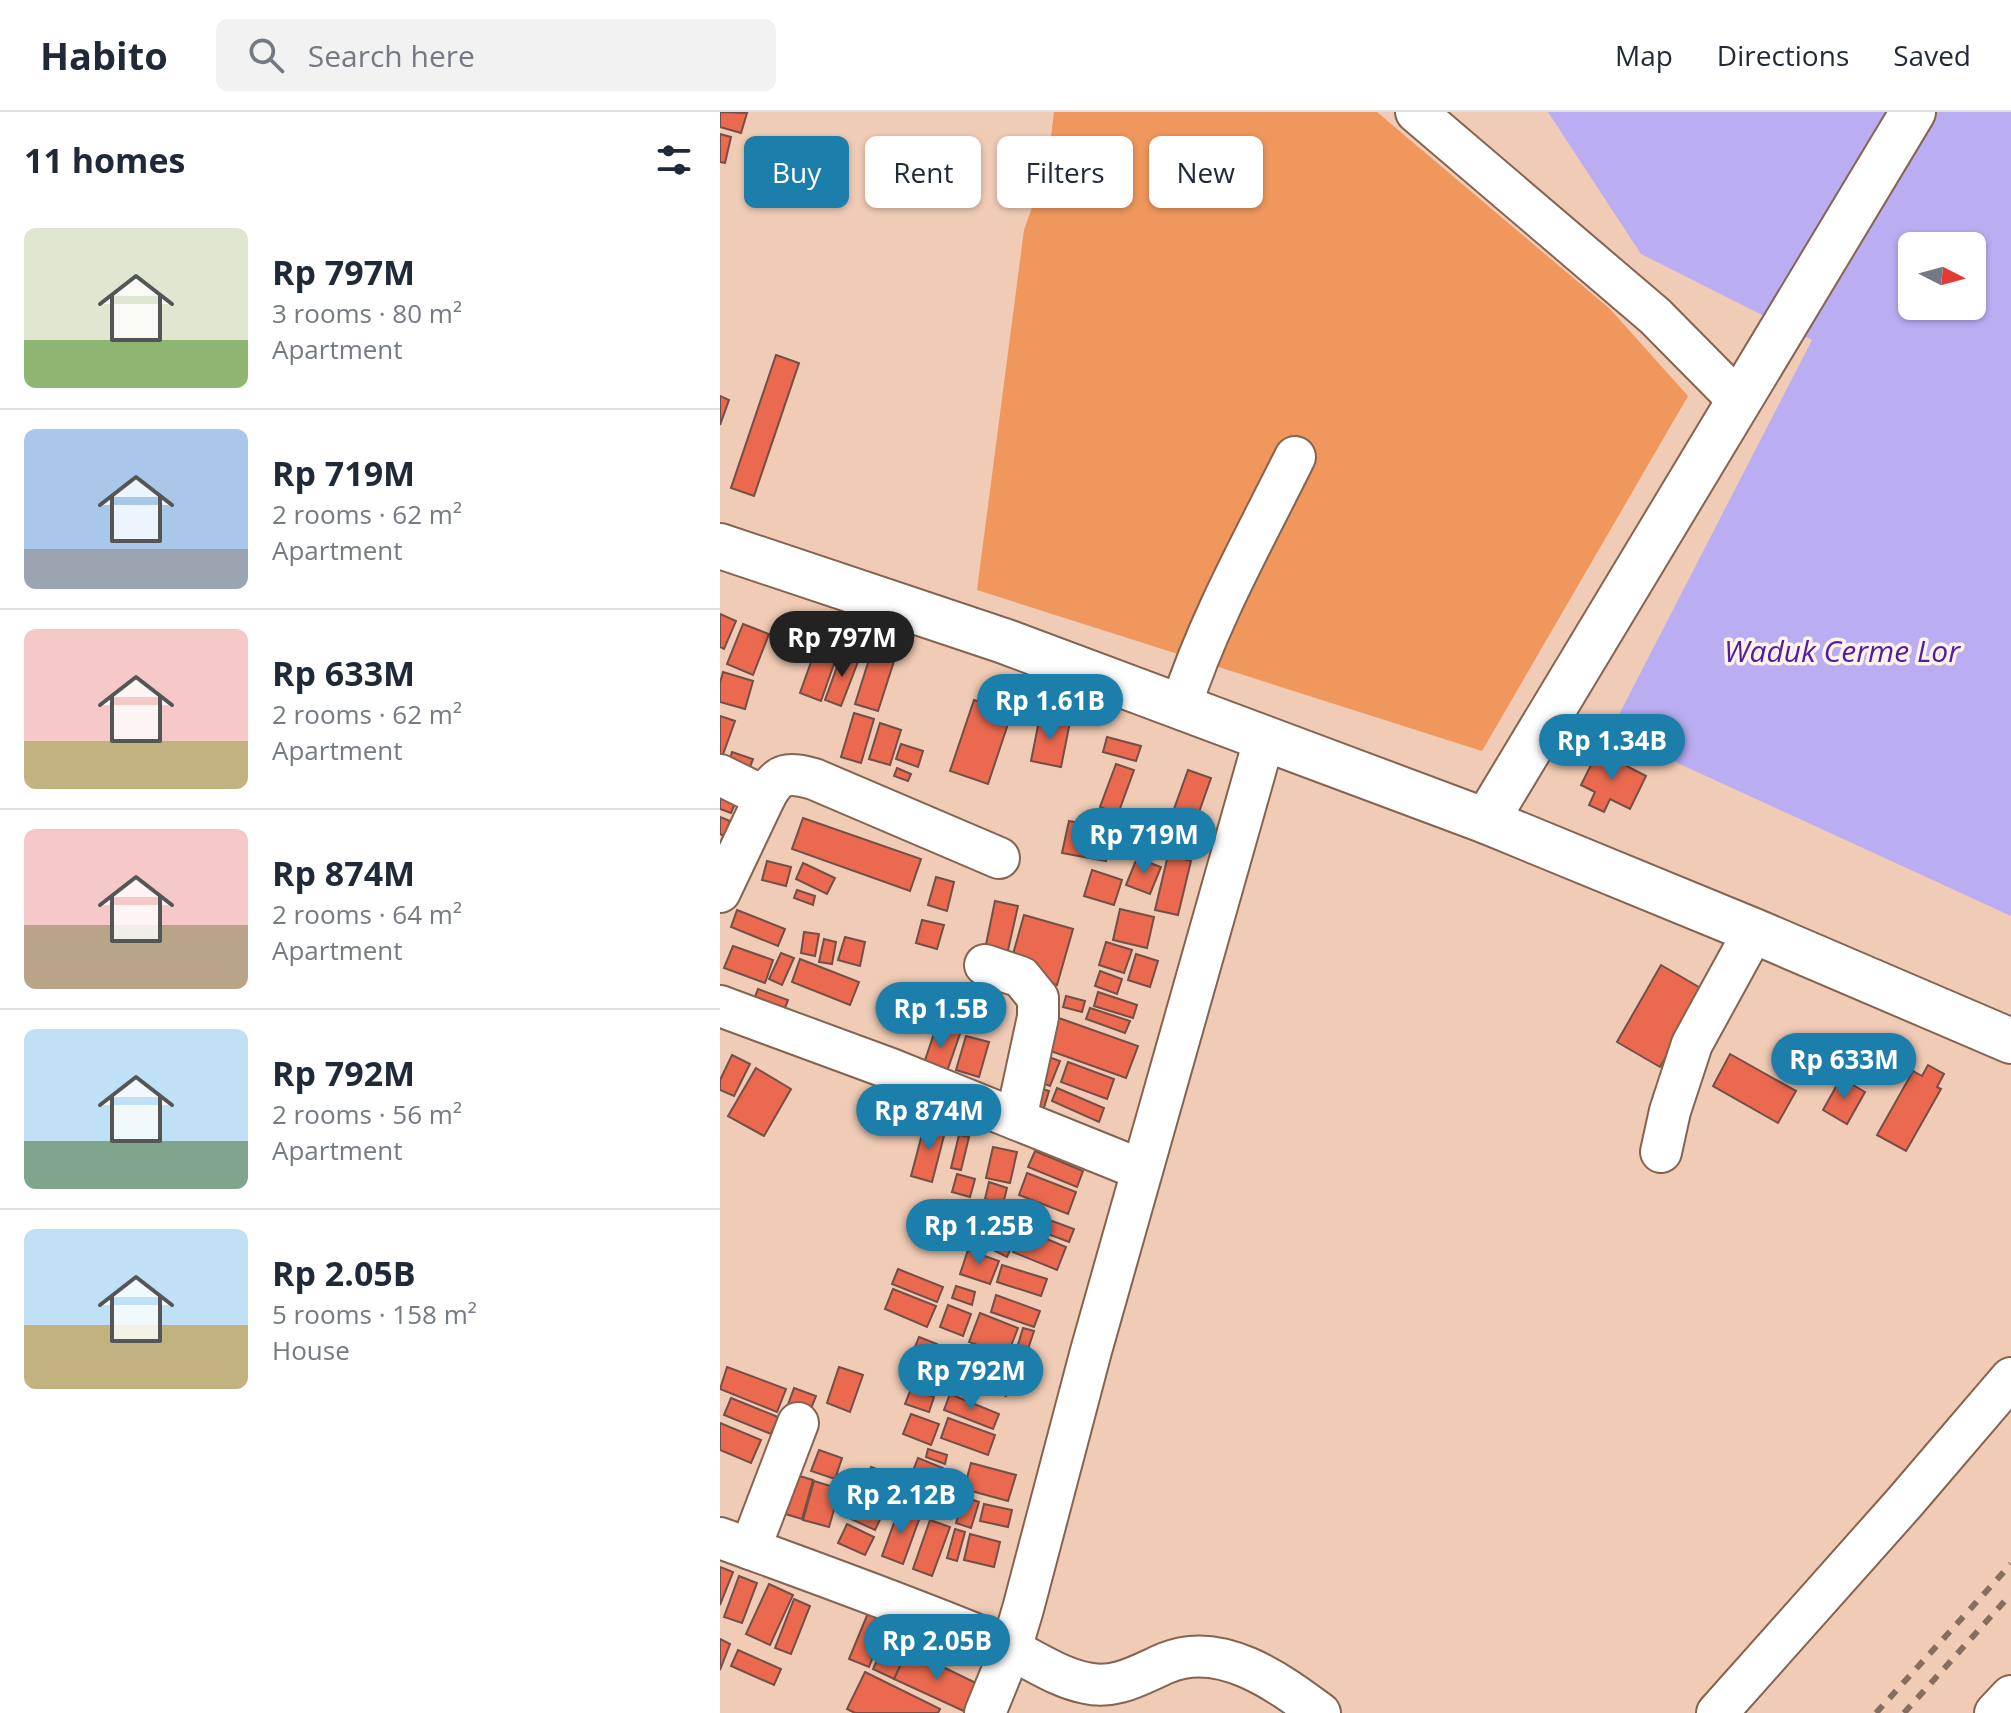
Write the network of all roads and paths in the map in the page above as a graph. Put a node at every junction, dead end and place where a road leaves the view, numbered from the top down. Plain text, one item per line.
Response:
1 (1416, 112) edge
2 (1913, 112) edge
3 (1738, 400) junction
4 (1295, 457) dead end
5 (720, 546) edge
6 (1181, 706) junction
7 (1264, 740) junction
8 (720, 775) edge
9 (765, 797) junction
10 (1486, 821) junction
11 (999, 858) dead end
12 (720, 892) edge
13 (1754, 931) junction
14 (985, 965) dead end
15 (720, 1006) edge
16 (2011, 1041) edge
17 (1016, 1119) junction
18 (1661, 1152) dead end
19 (1142, 1170) junction
20 (2011, 1378) edge
21 (798, 1423) dead end
22 (735, 1543) edge
23 (1011, 1649) junction
24 (2011, 1696) edge
25 (985, 1713) edge
26 (1320, 1713) edge
27 (1717, 1713) edge
28 (1995, 1713) edge

1 - 3 street
2 - 3 main road
3 - 10 main road
4 - 6 street
5 - 6 main road
6 - 7 main road
7 - 10 main road
7 - 19 street
8 - 9 street
9 - 11 street
9 - 12 street
10 - 13 main road
13 - 16 main road
13 - 18 street
14 - 17 street
15 - 17 street
17 - 19 street
19 - 23 street
20 - 27 street
21 - 22 street
22 - 23 street
23 - 25 street
23 - 26 street
24 - 28 street

